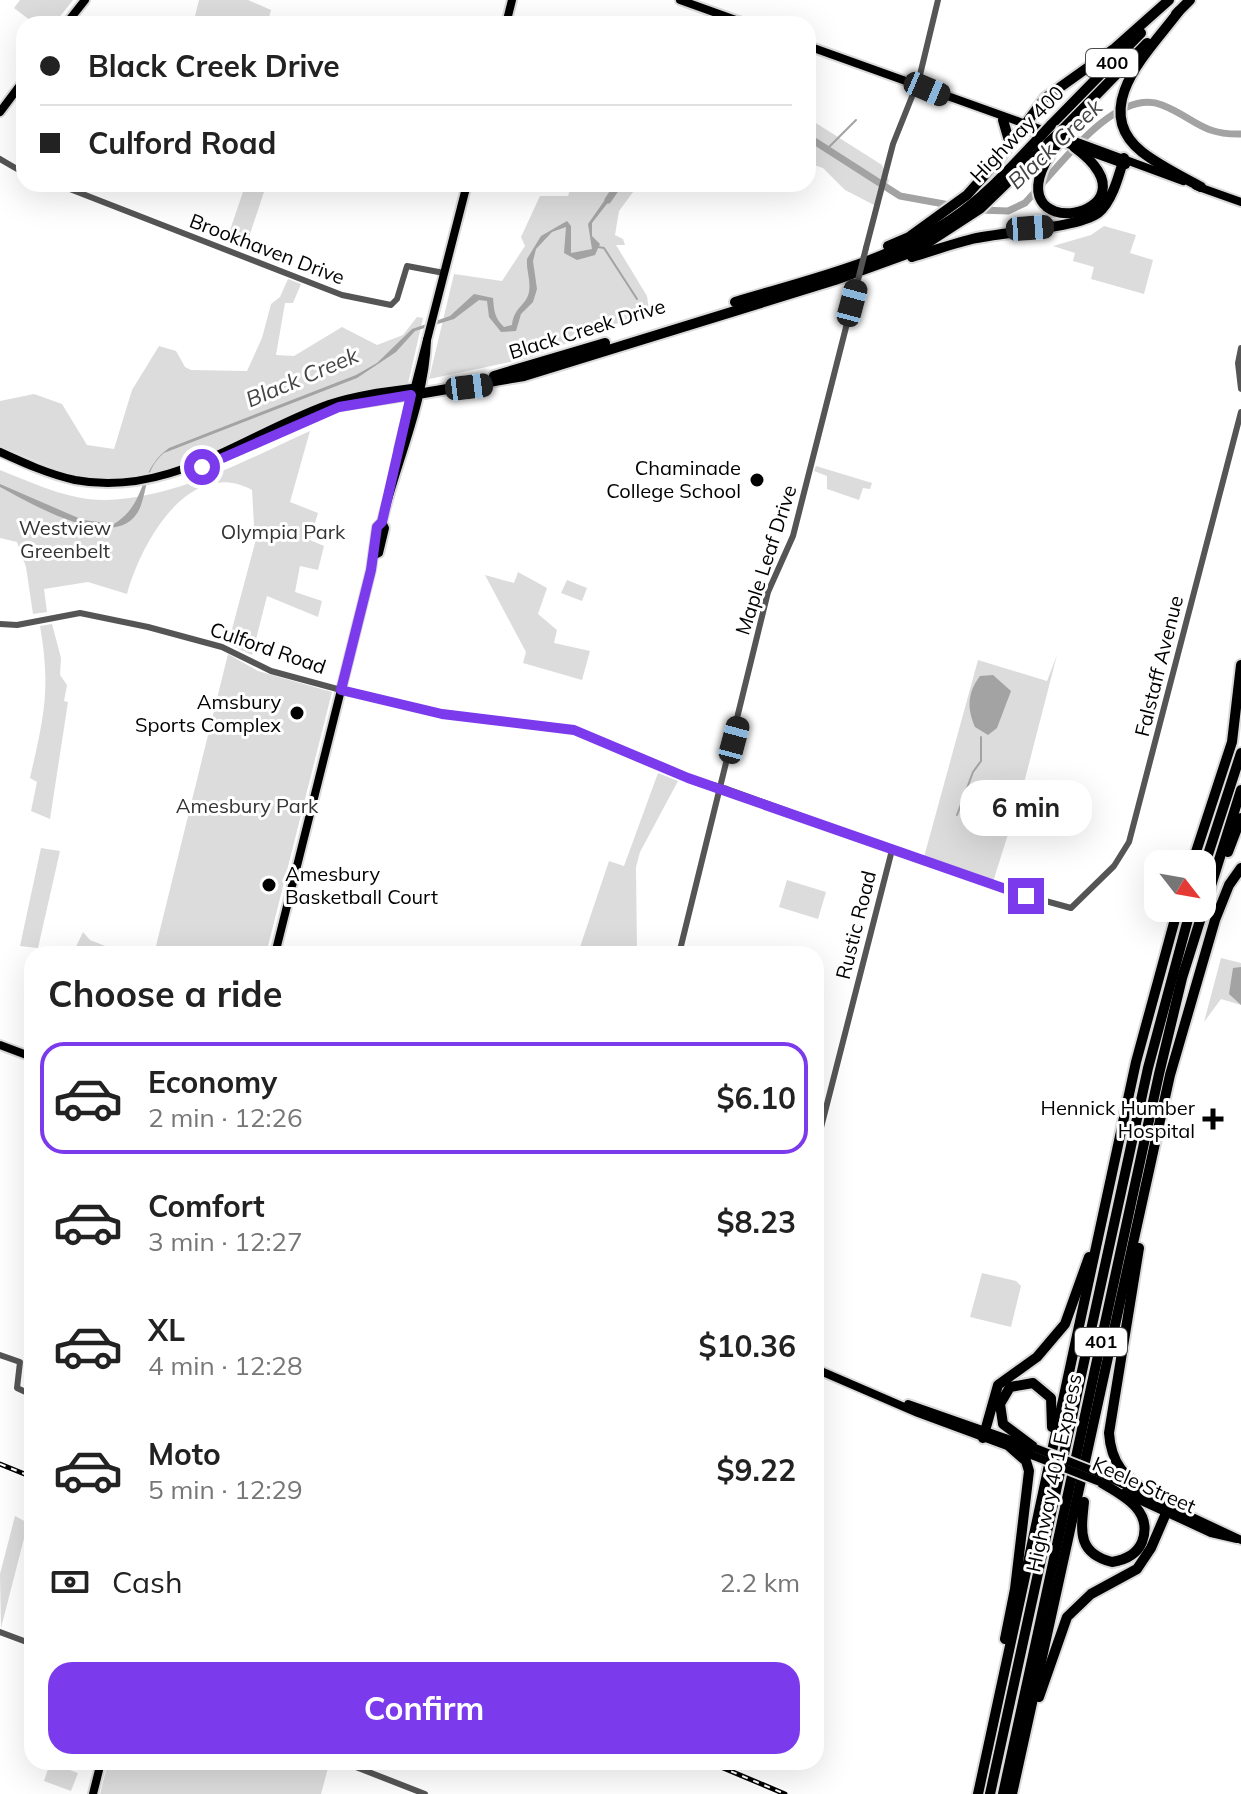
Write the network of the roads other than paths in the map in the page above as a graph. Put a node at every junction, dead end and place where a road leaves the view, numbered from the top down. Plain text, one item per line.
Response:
1 (85, 0) edge
2 (680, 0) edge
3 (938, 0) edge
4 (1171, 0) edge
5 (1190, 0) edge
6 (1179, 11) junction
7 (72, 16) edge
8 (725, 16) edge
9 (816, 49) edge
10 (917, 85) junction
11 (16, 91) edge
12 (0, 112) edge
13 (993, 114) junction
14 (1003, 120) junction
15 (1022, 125) junction
16 (1060, 129) junction
17 (1047, 143) junction
18 (1010, 145) junction
19 (1081, 148) junction
20 (1125, 166) junction
21 (1201, 187) junction
22 (78, 192) edge
23 (465, 192) edge
24 (975, 201) junction
25 (1241, 202) edge
26 (953, 219) junction
27 (862, 267) junction
28 (444, 273) junction
29 (1241, 348) edge
30 (1241, 389) edge
31 (415, 391) junction
32 (1241, 412) edge
33 (0, 455) edge
34 (0, 624) edge
35 (1241, 665) edge
36 (341, 690) junction
37 (1241, 693) edge
38 (1237, 713) junction
39 (1241, 753) edge
40 (722, 787) junction
41 (1241, 790) edge
42 (1241, 818) edge
43 (892, 850) junction
44 (1197, 850) edge
45 (1209, 850) edge
46 (1241, 857) edge
47 (1241, 868) edge
48 (1216, 870) edge
49 (1216, 877) edge
50 (1231, 881) junction
51 (1071, 908) joint
52 (1174, 922) edge
53 (1187, 922) edge
54 (1201, 922) edge
55 (277, 946) edge
56 (681, 946) edge
57 (0, 1045) edge
58 (24, 1054) edge
59 (824, 1116) edge
60 (1145, 1194) junction
61 (1102, 1221) junction
62 (0, 1355) edge
63 (824, 1372) edge
64 (24, 1391) edge
65 (983, 1434) junction
66 (1010, 1447) junction
67 (1034, 1452) junction
68 (1086, 1464) junction
69 (1100, 1478) junction
70 (1150, 1495) junction
71 (1169, 1509) junction
72 (1036, 1527) junction
73 (1239, 1540) edge
74 (0, 1632) edge
75 (24, 1641) edge
76 (995, 1716) junction
77 (1028, 1720) junction
78 (99, 1770) edge
79 (364, 1770) edge
80 (93, 1794) edge
81 (425, 1794) edge
82 (978, 1794) edge
83 (990, 1794) edge
84 (1003, 1794) edge
85 (1012, 1794) edge

1 - 7 main road
2 - 8 main road
3 - 10 street, Maple Leaf Drive
4 - 15 highway
4 - 16 highway, Highway 400 / 400
5 - 6 highway, Highway 400 / 400
6 - 16 highway, Highway 400 / 400
6 - 21 highway
9 - 10 main road
10 - 13 main road
10 - 40 street, Maple Leaf Drive, bridge
11 - 12 main road
13 - 14 main road
13 - 15 main road
14 - 15 main road
14 - 18 highway
15 - 18 highway
15 - 19 main road
16 - 17 highway, Highway 400 / 400, bridge
16 - 17 highway, bridge
17 - 19 highway
17 - 24 highway, Highway 400 / 400
18 - 24 highway
19 - 20 main road
20 - 21 main road
20 - 27 highway
21 - 25 main road
22 - 28 street, Brookhaven Drive
23 - 28 main road
24 - 26 highway
24 - 26 highway, Highway 400 / 400
26 - 27 highway
26 - 27 highway, Highway 400 / 400
27 - 31 highway, Black Creek Drive
28 - 31 main road
29 - 30 street
31 - 33 main road, Black Creek Drive
31 - 36 main road
32 - 51 street, Falstaff Avenue
34 - 36 street, Culford Road
35 - 38 highway
36 - 40 street, Culford Road
36 - 55 main road
37 - 38 highway
38 - 44 highway
39 - 45 highway
40 - 43 street, Culford Road
40 - 56 street, Maple Leaf Drive
41 - 48 highway, Highway 401 Express / 401
42 - 49 highway
43 - 51 street, Culford Road
43 - 59 street, Rustic Road
46 - 50 highway
47 - 50 highway, 401
50 - 60 highway, 401
52 - 61 highway, 401
53 - 83 highway, Highway 401 Express / 401
54 - 84 highway, Highway 401 Express / 401
57 - 58 main road
60 - 68 highway, 401
60 - 70 highway
61 - 65 highway
61 - 72 highway, 401
62 - 64 street
63 - 65 main road, Keele Street
65 - 66 main road, Keele Street
65 - 67 main road, Keele Street
66 - 67 main road, Keele Street
66 - 76 highway
67 - 69 main road, Keele Street, bridge
67 - 72 highway
68 - 69 highway
68 - 77 highway, 401
69 - 70 main road, Keele Street
69 - 71 main road, Keele Street
70 - 71 main road, Keele Street
71 - 73 main road, Keele Street
71 - 77 highway
72 - 76 highway, 401
74 - 75 street
76 - 82 highway, 401
77 - 85 highway, 401
78 - 80 main road
79 - 81 street

